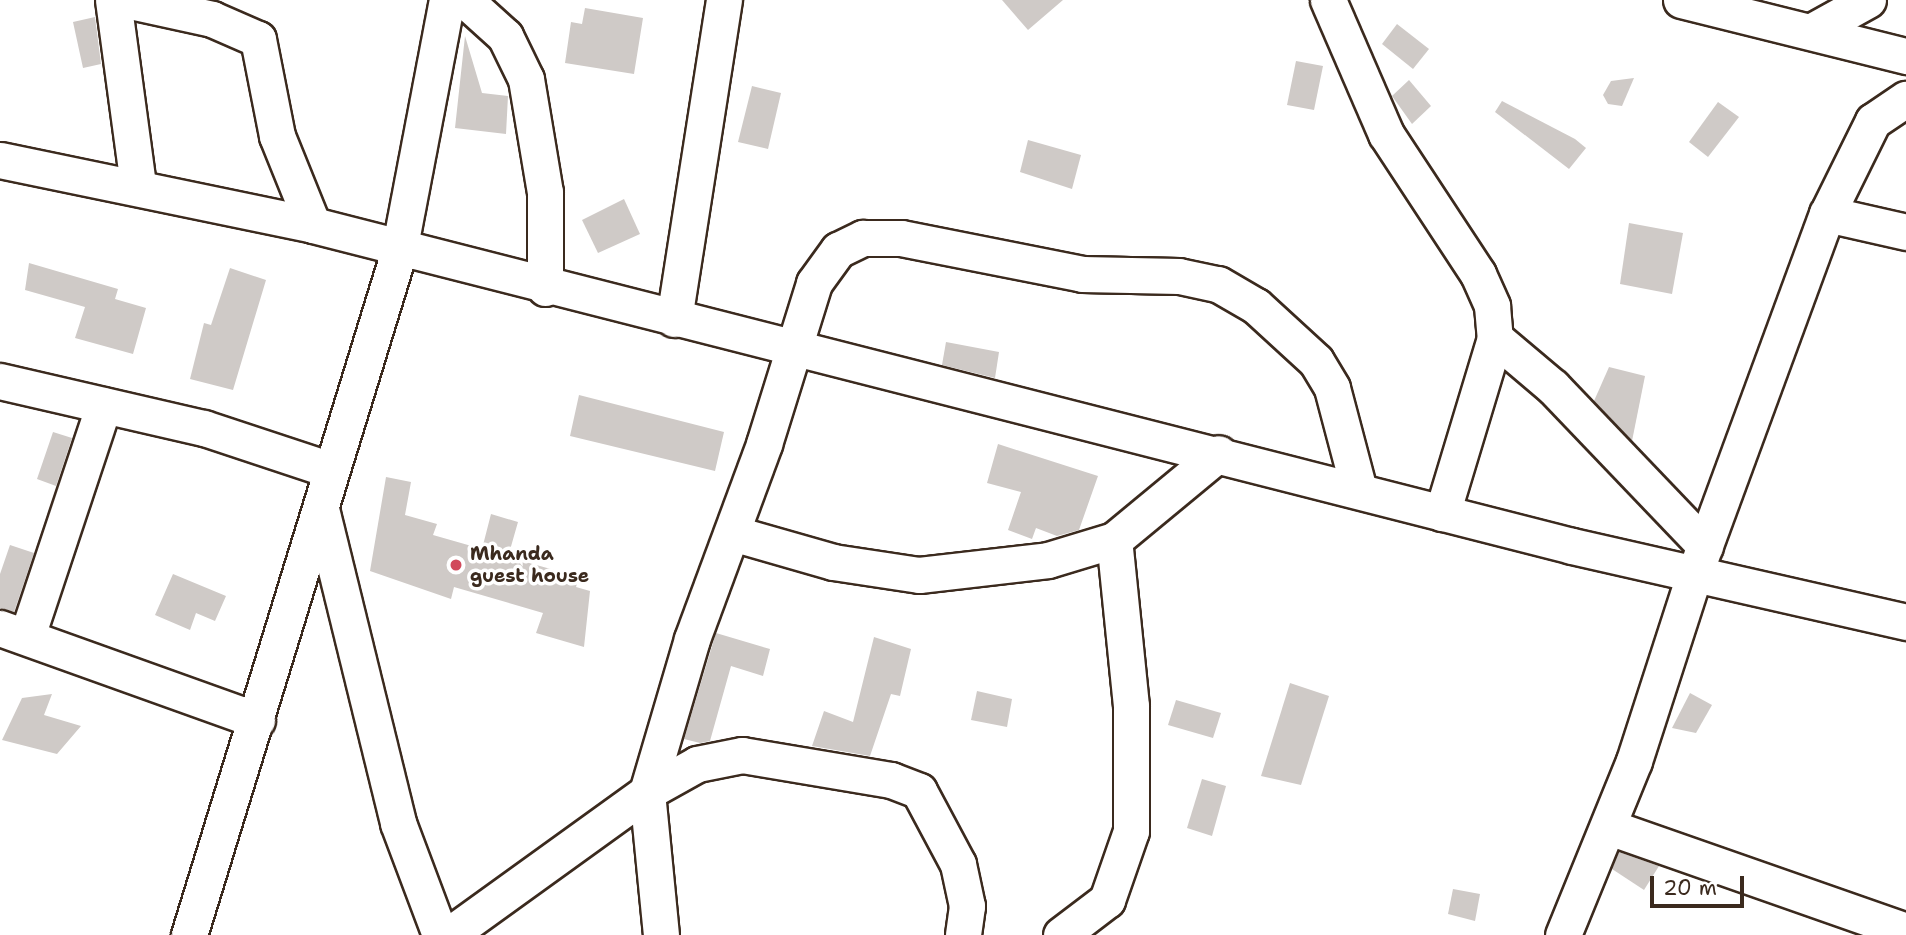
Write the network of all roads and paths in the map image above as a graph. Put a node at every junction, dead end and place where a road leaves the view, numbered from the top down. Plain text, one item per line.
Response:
1 (113, 0) edge
2 (125, 0) edge
3 (447, 0) edge
4 (465, 0) edge
5 (724, 0) edge
6 (1328, 0) edge
7 (1681, 0) edge
8 (1868, 0) edge
9 (1812, 31) junction
10 (1906, 56) edge
11 (1906, 99) edge
12 (0, 160) edge
13 (138, 184) junction
14 (1827, 214) junction
15 (313, 225) junction
16 (1906, 232) edge
17 (400, 251) junction
18 (545, 288) junction
19 (674, 319) junction
20 (1495, 338) junction
21 (794, 352) junction
22 (0, 381) edge
23 (104, 405) junction
24 (1219, 453) junction
25 (331, 470) junction
26 (1359, 490) junction
27 (322, 513) junction
28 (1442, 513) junction
29 (732, 533) junction
30 (1114, 540) junction
31 (1700, 560) junction
32 (1906, 622) edge
33 (13, 632) edge
34 (257, 720) junction
35 (647, 792) junction
36 (1609, 827) junction
37 (1906, 931) edge
38 (189, 935) edge
39 (440, 935) edge
40 (449, 935) edge
41 (661, 935) edge
42 (963, 935) edge
43 (1061, 935) edge
44 (1563, 935) edge

1 - 13 street
2 - 15 street
3 - 17 street
4 - 18 street
5 - 19 street
6 - 20 street
7 - 9 street
8 - 9 street
9 - 10 street
11 - 14 street
12 - 13 street
13 - 15 street
14 - 16 street
14 - 31 street
15 - 17 street
17 - 18 street
17 - 25 street
18 - 19 street
19 - 21 street
20 - 28 street
20 - 31 street
21 - 24 street
21 - 26 street
21 - 29 street
22 - 23 street
23 - 25 street
23 - 33 street
24 - 26 street
24 - 30 street
25 - 27 street
26 - 28 street
27 - 34 street
27 - 39 street
28 - 31 street
29 - 30 street
29 - 35 street
30 - 43 street
31 - 32 street
31 - 36 street
33 - 34 street
34 - 38 street
35 - 40 street
35 - 41 street
35 - 42 street
36 - 37 street
36 - 44 street

